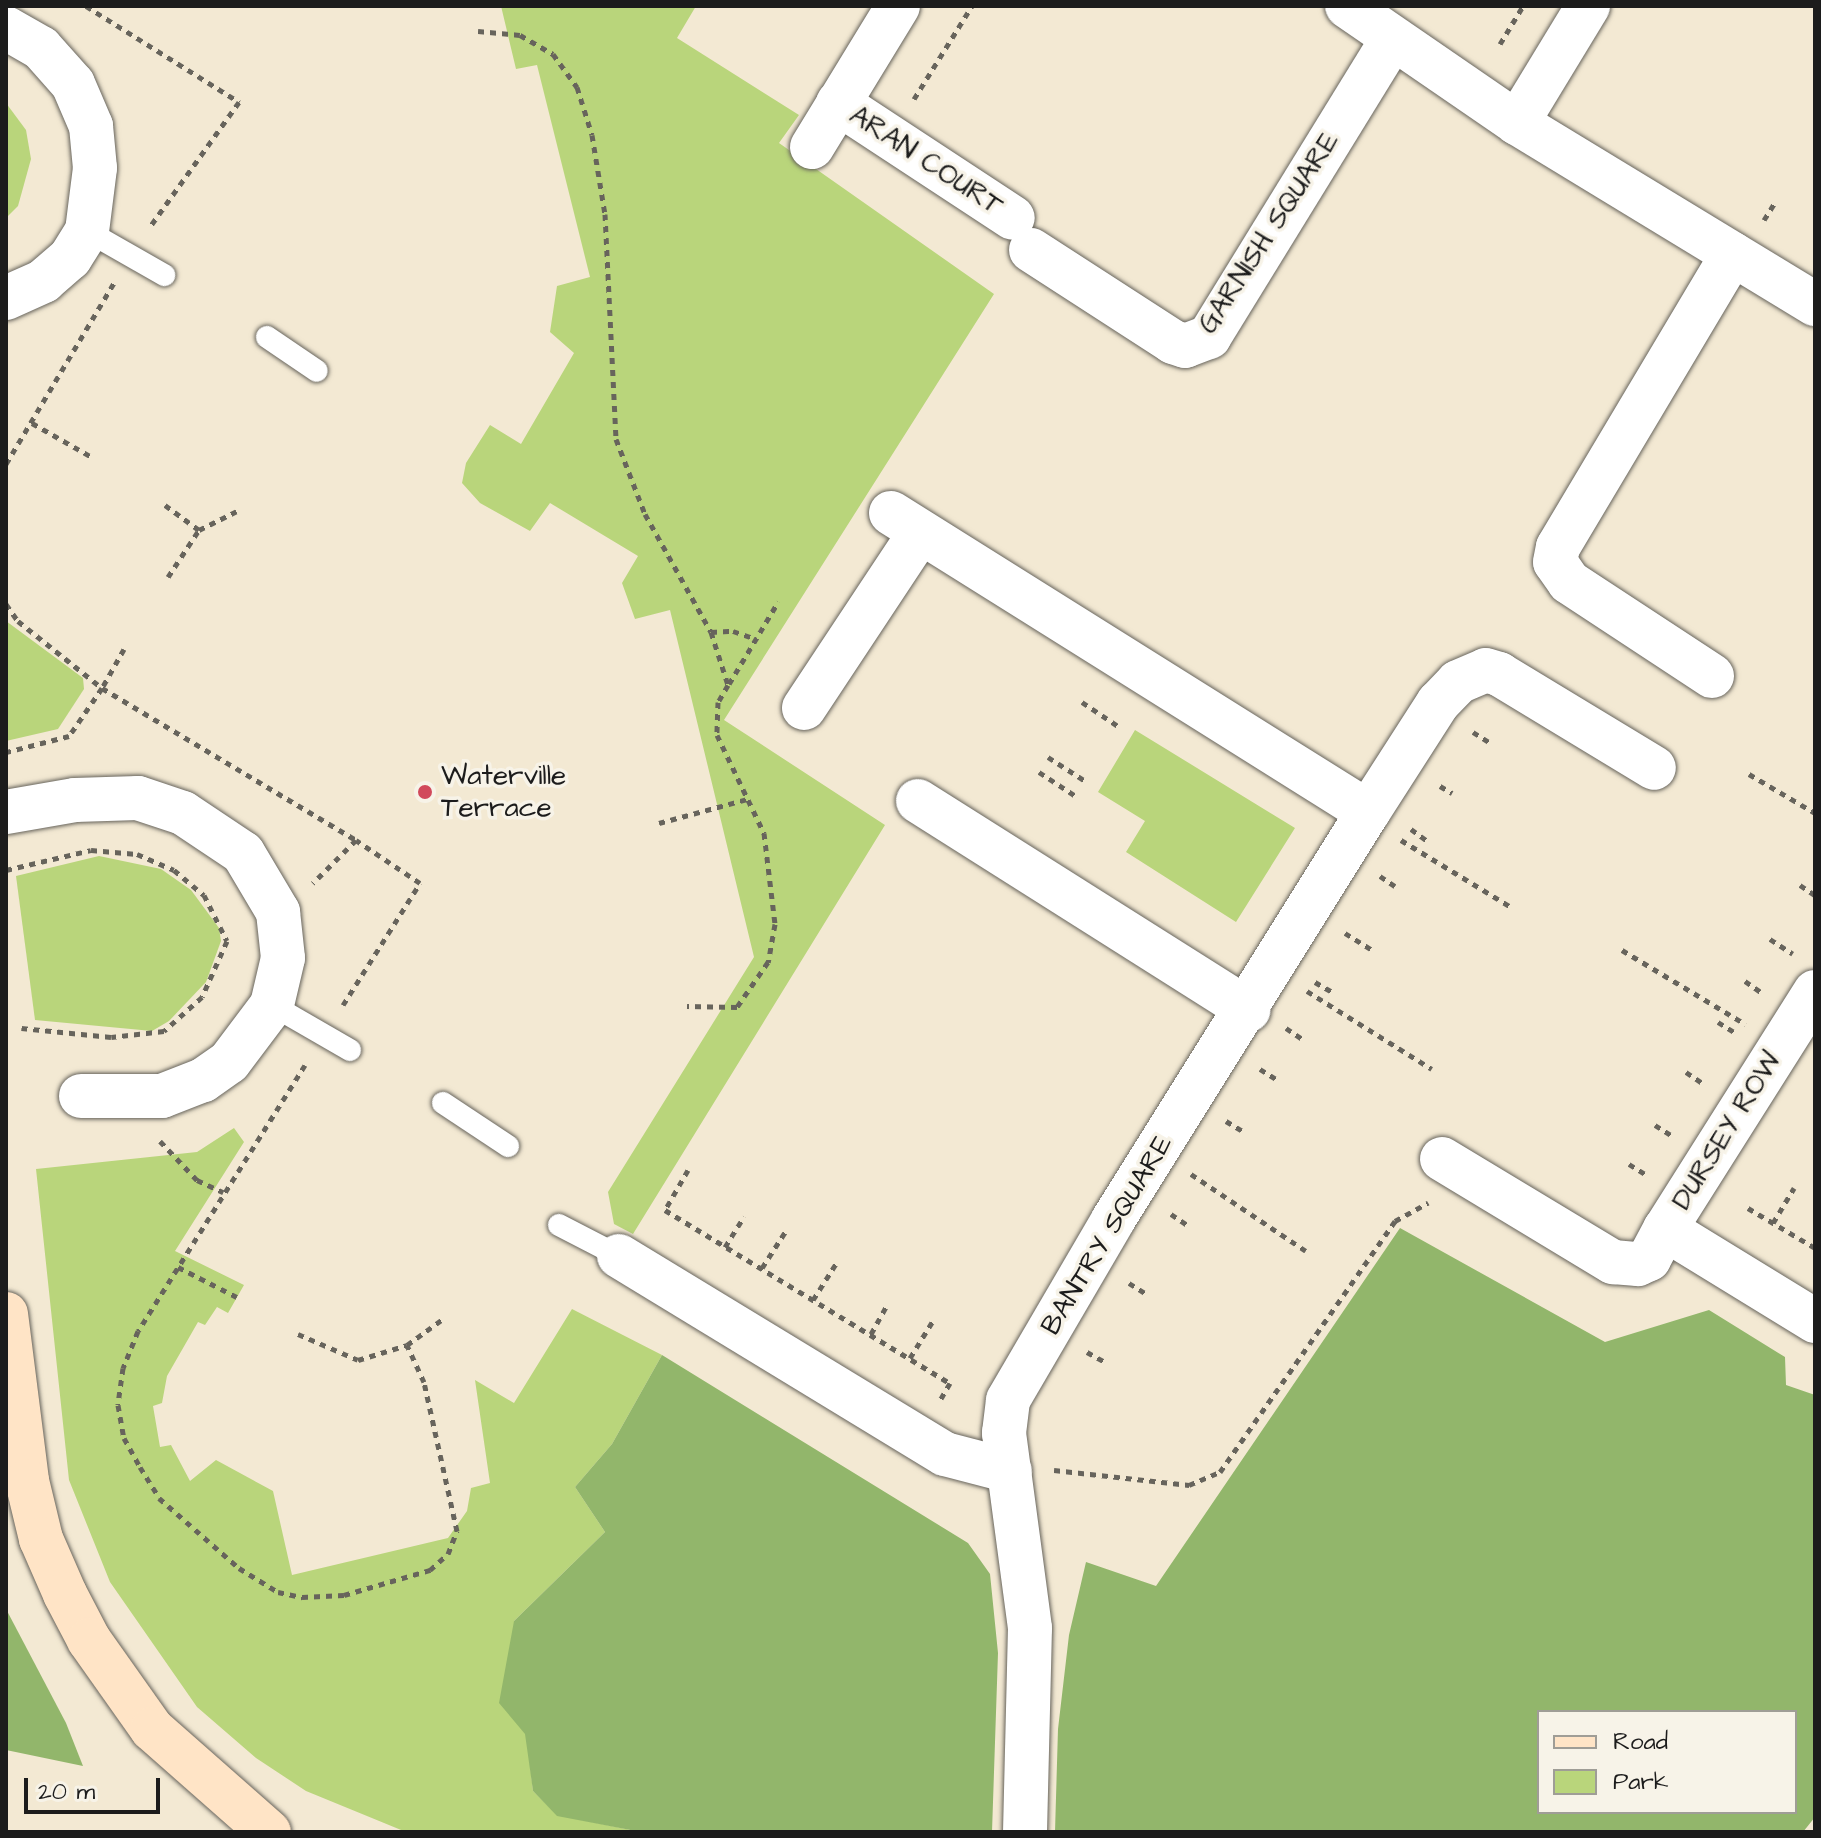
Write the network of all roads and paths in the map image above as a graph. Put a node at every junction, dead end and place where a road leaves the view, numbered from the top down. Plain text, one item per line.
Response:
1 (86, 6) edge
2 (898, 6) edge
3 (972, 6) edge
4 (1347, 6) edge
5 (1523, 6) edge
6 (1588, 6) edge
7 (6, 28) edge
8 (478, 31) dead end
9 (1392, 39) junction
10 (1500, 44) dead end
11 (838, 103) junction
12 (1517, 123) junction
13 (891, 137) junction
14 (812, 147) dead end
15 (87, 231) junction
16 (1022, 234) joint
17 (1733, 254) junction
18 (129, 257) junction
19 (164, 275) dead end
20 (6, 298) edge
21 (1815, 304) edge
22 (267, 337) dead end
23 (317, 371) dead end
24 (32, 423) junction
25 (90, 456) dead end
26 (6, 464) edge
27 (165, 505) dead end
28 (237, 511) dead end
29 (199, 530) junction
30 (168, 577) dead end
31 (778, 602) dead end
32 (6, 604) edge
33 (711, 632) junction
34 (756, 639) junction
35 (124, 649) dead end
36 (1712, 676) dead end
37 (728, 685) junction
38 (102, 688) junction
39 (1082, 702) dead end
40 (804, 708) dead end
41 (1121, 728) dead end
42 (6, 752) edge
43 (1048, 757) dead end
44 (1654, 768) dead end
45 (1039, 772) dead end
46 (1749, 774) dead end
47 (1087, 782) dead end
48 (1077, 797) dead end
49 (751, 798) junction
50 (918, 801) dead end
51 (6, 812) edge
52 (1815, 813) edge
53 (659, 823) dead end
54 (1379, 823) junction
55 (356, 840) junction
56 (6, 870) edge
57 (1800, 885) dead end
58 (1815, 895) edge
59 (274, 905) junction
60 (1511, 907) dead end
61 (1333, 926) dead end
62 (1371, 949) dead end
63 (1622, 950) dead end
64 (1296, 984) dead end
65 (1815, 992) edge
66 (272, 1005) junction
67 (687, 1006) dead end
68 (1248, 1010) junction
69 (21, 1028) dead end
70 (323, 1036) junction
71 (1781, 1046) junction
72 (350, 1050) dead end
73 (1432, 1069) dead end
74 (81, 1096) dead end
75 (145, 1098) junction
76 (443, 1103) dead end
77 (508, 1146) dead end
78 (1181, 1167) dead end
79 (1457, 1167) joint
80 (688, 1170) dead end
81 (1794, 1188) dead end
82 (223, 1192) junction
83 (1157, 1205) dead end
84 (1748, 1208) dead end
85 (744, 1216) dead end
86 (1773, 1223) junction
87 (559, 1225) dead end
88 (1190, 1227) dead end
89 (787, 1229) dead end
90 (1665, 1229) junction
91 (725, 1247) junction
92 (1815, 1248) edge
93 (1306, 1251) dead end
94 (619, 1256) joint
95 (837, 1262) dead end
96 (178, 1267) junction
97 (761, 1269) junction
98 (237, 1297) dead end
99 (813, 1300) junction
100 (887, 1305) dead end
101 (6, 1314) edge
102 (444, 1318) dead end
103 (934, 1319) dead end
104 (1815, 1321) edge
105 (298, 1334) dead end
106 (871, 1334) junction
107 (407, 1345) junction
108 (910, 1358) junction
109 (918, 1438) junction
110 (1025, 1470) junction
111 (269, 1832) edge
112 (1025, 1832) edge

1 - 18 path
2 - 11 street, ARAN COURT
3 - 13 path
4 - 9 street
5 - 10 path
6 - 12 street
7 - 15 street
8 - 33 path
9 - 12 street
9 - 16 street, GARNISH SQUARE
11 - 13 street, ARAN COURT
11 - 14 street, ARAN COURT
12 - 17 street
13 - 16 street, ARAN COURT
15 - 18 lane
15 - 20 street
17 - 21 street
17 - 36 street
18 - 19 lane
18 - 24 path
22 - 23 lane
24 - 25 path
24 - 26 path
27 - 29 path
28 - 29 path
29 - 30 path
31 - 34 path
32 - 38 path
33 - 34 path
33 - 37 path
34 - 37 path
35 - 38 path
37 - 49 path
38 - 42 path
38 - 55 path
39 - 41 path
40 - 54 street
43 - 47 path
44 - 54 street, BANTRY SQUARE
45 - 48 path
46 - 52 path
49 - 53 path
49 - 67 path
50 - 68 street
51 - 59 street
54 - 60 path
54 - 68 street, BANTRY SQUARE
55 - 59 path
55 - 70 path
56 - 69 path
57 - 58 path
59 - 66 street
61 - 62 path
63 - 71 path
64 - 73 path
65 - 71 street, DURSEY ROW
66 - 70 lane
66 - 75 street
68 - 110 street, BANTRY SQUARE
70 - 72 lane
70 - 82 path
71 - 90 street, DURSEY ROW
74 - 75 street
75 - 82 path
76 - 77 lane
78 - 93 path
79 - 90 street, DURSEY ROW
79 - 110 path
80 - 91 path
81 - 86 path
82 - 96 path
83 - 88 path
84 - 86 path
85 - 91 path
86 - 92 path
87 - 94 lane
89 - 97 path
90 - 104 street, DURSEY ROW
91 - 97 path
94 - 109 street
95 - 99 path
96 - 98 path
96 - 107 path
97 - 99 path
99 - 106 path
100 - 106 path
101 - 111 street
102 - 107 path
103 - 108 path
105 - 107 path
106 - 108 path
108 - 109 path
109 - 110 street
110 - 112 street, BANTRY SQUARE

